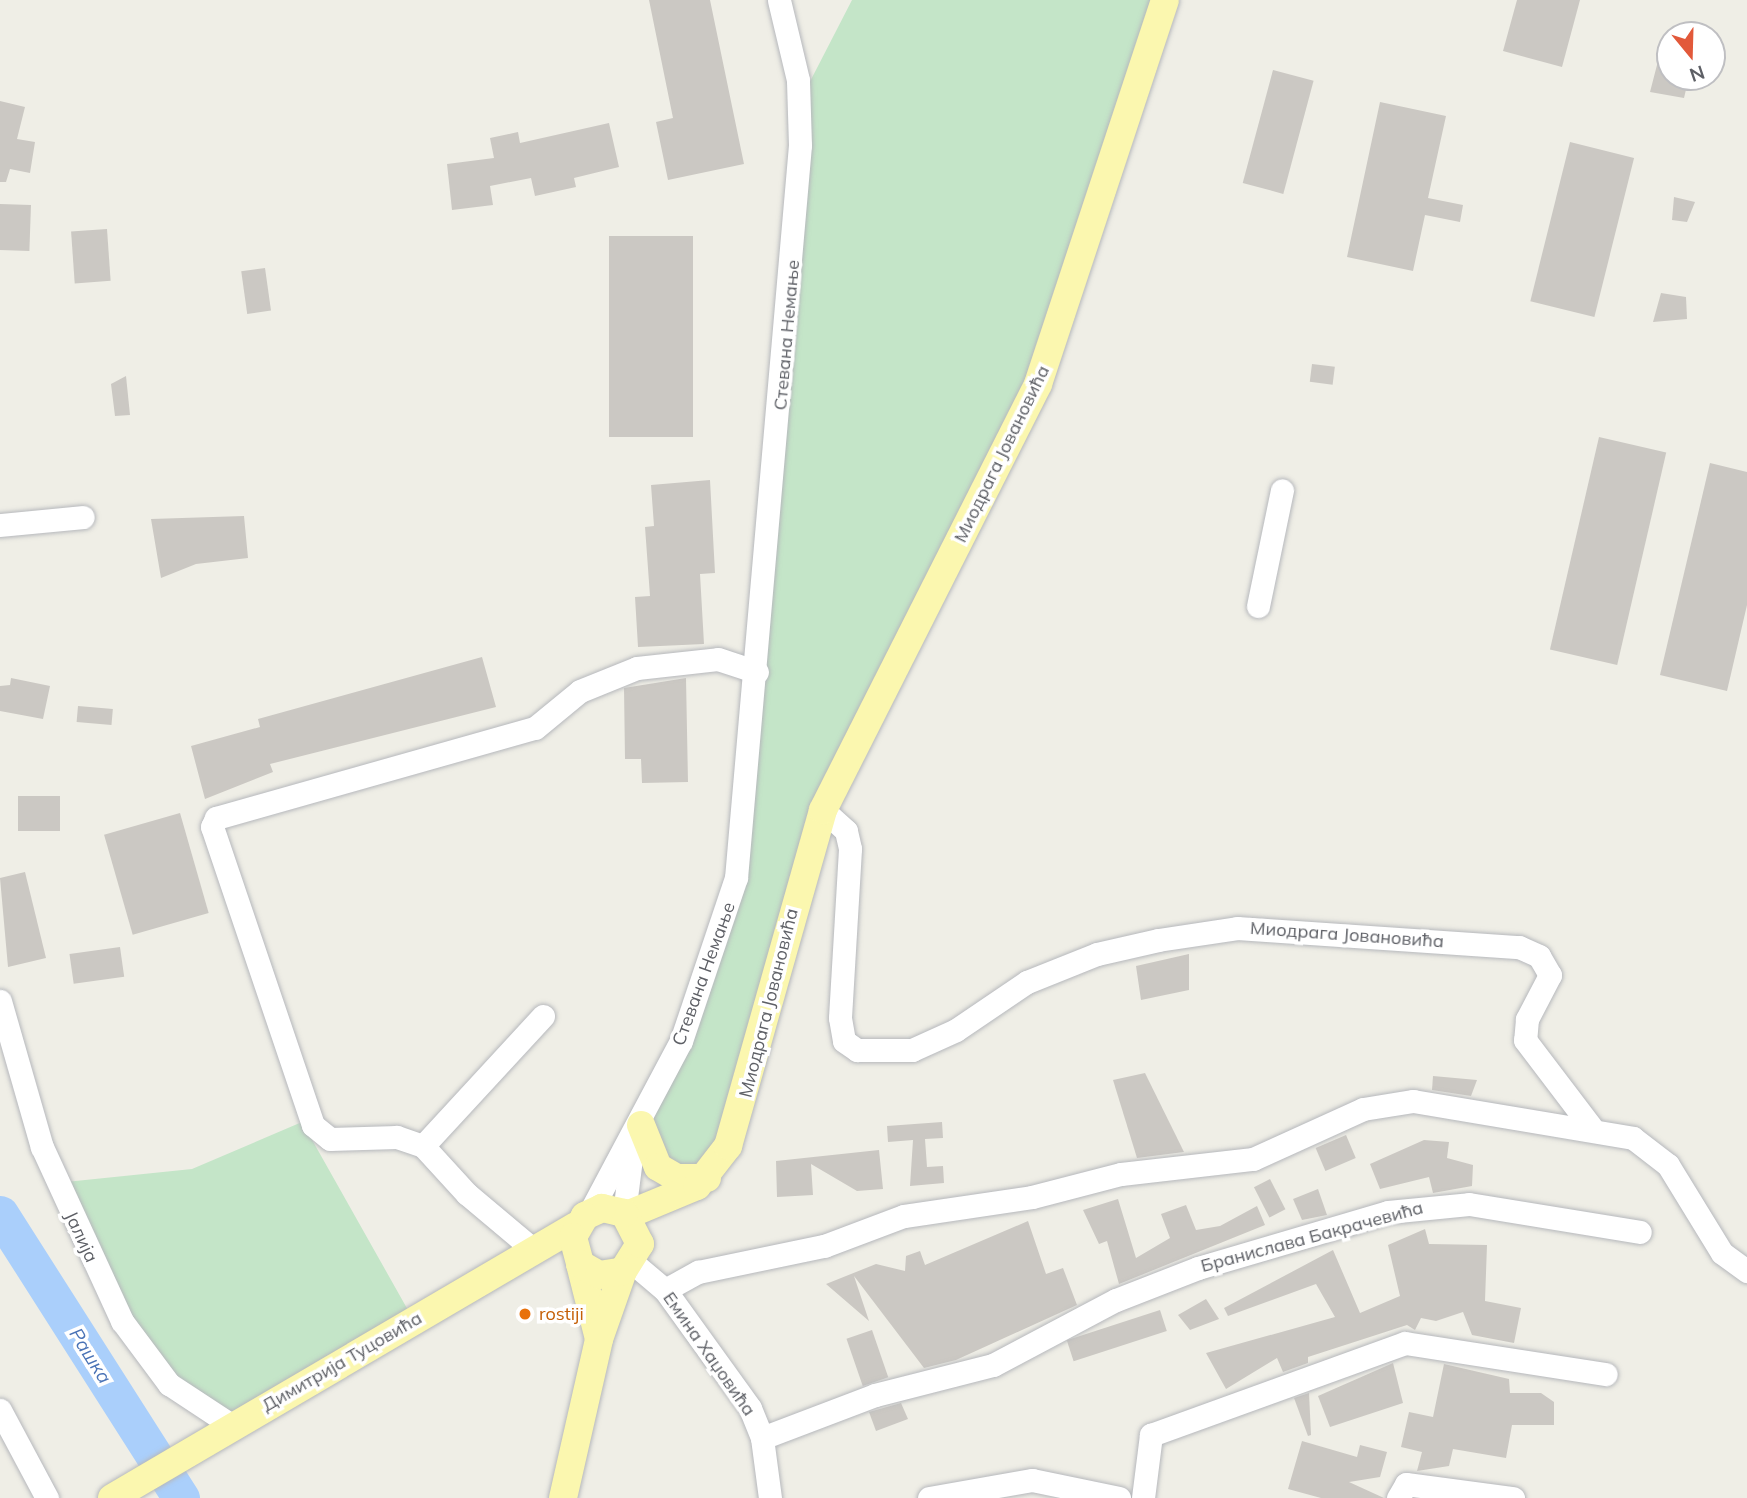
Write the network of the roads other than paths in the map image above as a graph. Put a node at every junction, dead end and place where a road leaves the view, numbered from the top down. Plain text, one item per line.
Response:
1 (779, 0) edge
2 (1165, 0) edge
3 (1282, 490) dead end
4 (83, 517) dead end
5 (0, 525) edge
6 (1258, 606) dead end
7 (757, 672) junction
8 (823, 810) junction
9 (0, 1001) edge
10 (543, 1016) dead end
11 (1591, 1127) junction
12 (639, 1129) junction
13 (424, 1146) junction
14 (702, 1182) junction
15 (626, 1214) junction
16 (583, 1219) junction
17 (1640, 1232) dead end
18 (535, 1251) junction
19 (632, 1260) junction
20 (578, 1261) junction
21 (505, 1271) junction
22 (1747, 1271) edge
23 (665, 1290) junction
24 (598, 1339) junction
25 (1606, 1374) dead end
26 (0, 1410) edge
27 (233, 1426) junction
28 (762, 1438) junction
29 (47, 1498) edge
30 (112, 1498) edge
31 (563, 1498) edge
32 (770, 1498) edge
33 (929, 1498) edge
34 (1119, 1498) edge
35 (1143, 1498) edge
36 (1398, 1498) edge
37 (1513, 1498) edge

1 - 7 street, Стевана Немање
2 - 8 main road, Миодрага Јовановића
3 - 6 street
4 - 5 street
7 - 12 street, Стевана Немање
7 - 13 street
8 - 11 street, Миодрага Јовановића
8 - 14 main road, Миодрага Јовановића
9 - 27 street, Јалија
10 - 13 street
11 - 22 street
11 - 23 street
12 - 14 main road
12 - 15 street
12 - 16 street, Стевана Немање
13 - 18 street
14 - 15 main road
14 - 19 main road, Миодрага Јовановића
15 - 16 main road
15 - 19 main road
16 - 18 main road, Димитрија Туцовића
16 - 20 main road
17 - 28 street, Бранислава Бакрачевића
18 - 21 main road, Димитрија Туцовића
19 - 20 main road
19 - 23 street, Емина Хаџовића
19 - 24 main road
20 - 21 main road
20 - 24 main road
21 - 27 main road, Димитрија Туцовића
23 - 28 street, Емина Хаџовића
24 - 31 main road
25 - 35 street
26 - 29 street
27 - 30 main road, Димитрија Туцовића
28 - 32 street, Емина Хаџовића
33 - 34 street
36 - 37 street

